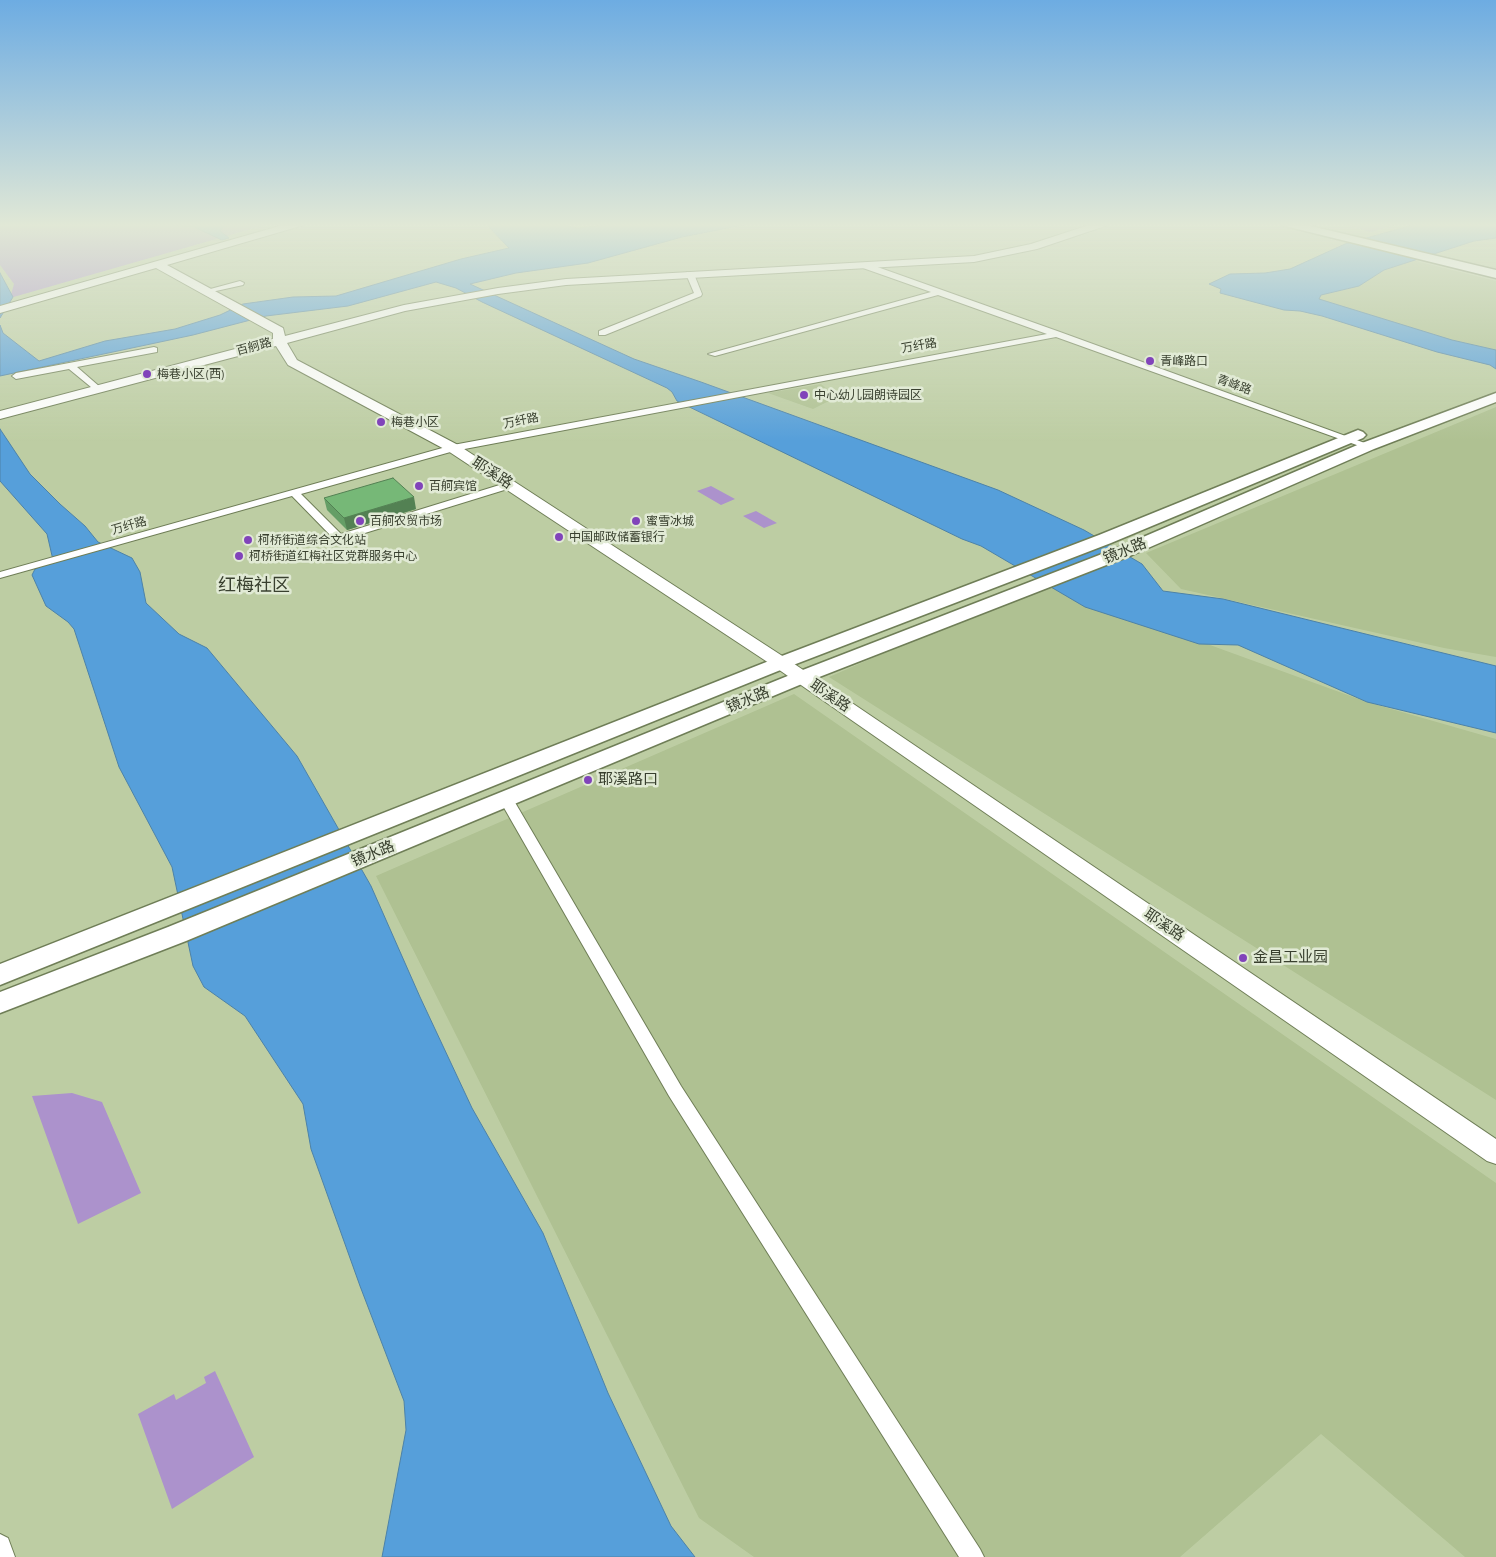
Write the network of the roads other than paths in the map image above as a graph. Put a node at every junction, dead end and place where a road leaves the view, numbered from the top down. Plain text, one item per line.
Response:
1 (48, 296) edge
2 (215, 296) edge
3 (473, 296) edge
4 (694, 296) edge
5 (926, 296) edge
6 (949, 296) edge
7 (0, 310) edge
8 (602, 333) dead end
9 (1057, 334) junction
10 (279, 340) junction
11 (154, 350) dead end
12 (712, 354) dead end
13 (71, 366) junction
14 (16, 376) dead end
15 (1496, 382) edge
16 (97, 389) junction
17 (1496, 397) edge
18 (0, 415) edge
19 (1347, 439) junction
20 (1368, 446) junction
21 (453, 448) junction
22 (510, 485) junction
23 (294, 493) junction
24 (0, 575) edge
25 (781, 662) junction
26 (802, 677) junction
27 (506, 799) junction
28 (0, 975) edge
29 (0, 1003) edge
30 (1496, 1153) edge
31 (0, 1546) edge
32 (3, 1557) edge
33 (972, 1557) edge

1 - 7 street
2 - 10 street, 耶溪路
3 - 10 street, 百舸路
4 - 8 street
5 - 12 street
6 - 9 street, 青峰路
9 - 19 street, 青峰路
9 - 21 street, 万纤路
10 - 16 street, 百舸路
10 - 21 street, 耶溪路
11 - 13 street
13 - 14 street
13 - 16 street
15 - 19 main road, 镜水路
16 - 18 street, 百舸路
17 - 20 main road, 镜水路
19 - 20 street, 青峰路
19 - 25 main road, 镜水路
20 - 26 main road, 镜水路
21 - 22 street, 耶溪路
21 - 23 street, 万纤路
22 - 23 street
22 - 25 street, 耶溪路
23 - 24 street, 万纤路
25 - 26 street, 耶溪路
25 - 28 main road, 镜水路
26 - 27 main road, 镜水路
26 - 30 street, 耶溪路
27 - 29 main road, 镜水路
27 - 33 street
31 - 32 street

